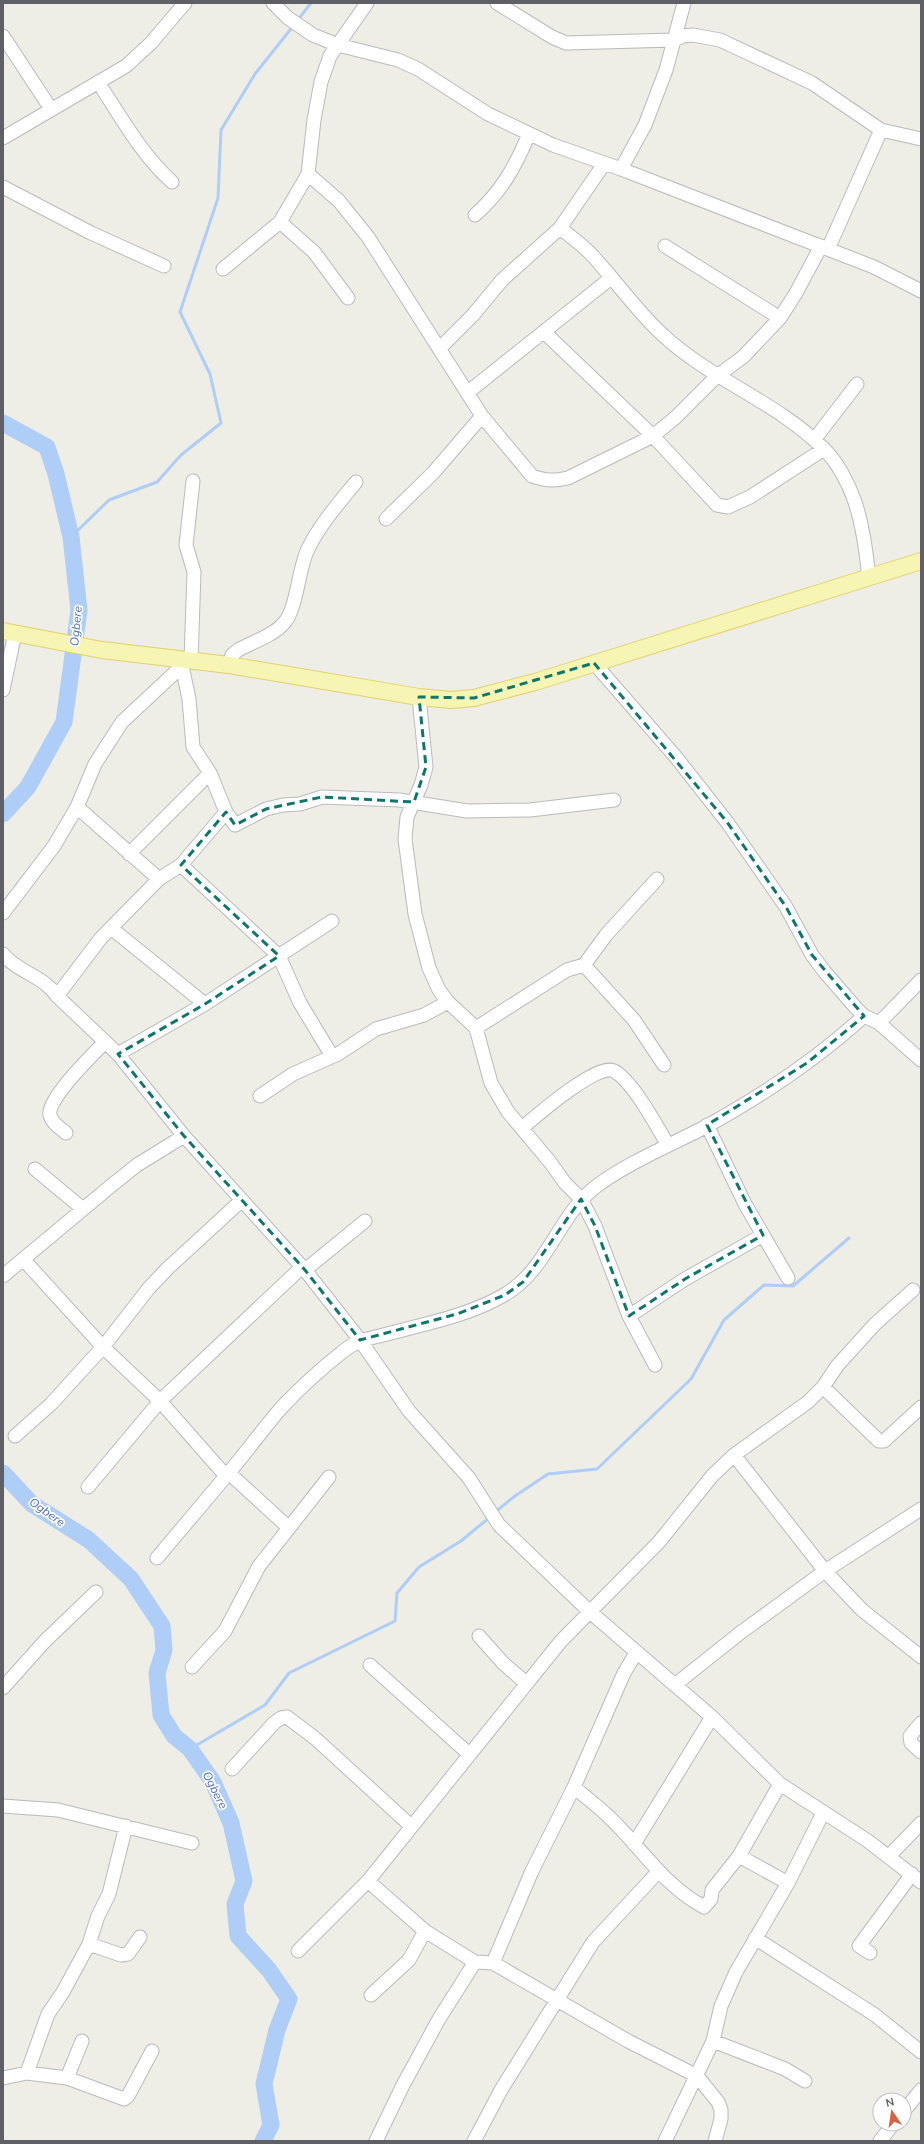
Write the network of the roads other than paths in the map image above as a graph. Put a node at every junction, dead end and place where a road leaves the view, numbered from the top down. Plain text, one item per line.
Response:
1 (185, 3) edge
2 (273, 3) edge
3 (367, 3) edge
4 (497, 3) edge
5 (684, 3) edge
6 (3, 36) edge
7 (674, 40) junction
8 (338, 45) junction
9 (98, 82) junction
10 (51, 109) junction
11 (881, 130) junction
12 (529, 134) junction
13 (3, 138) edge
14 (921, 139) edge
15 (604, 164) junction
16 (621, 169) junction
17 (308, 174) junction
18 (172, 182) dead end
19 (3, 187) edge
20 (475, 215) dead end
21 (280, 222) junction
22 (560, 228) junction
23 (665, 246) dead end
24 (824, 247) junction
25 (164, 266) dead end
26 (223, 269) dead end
27 (611, 278) junction
28 (921, 291) edge
29 (348, 298) dead end
30 (780, 318) junction
31 (544, 332) junction
32 (439, 349) junction
33 (717, 376) junction
34 (858, 384) dead end
35 (467, 393) junction
36 (482, 416) junction
37 (654, 436) junction
38 (814, 440) junction
39 (824, 449) junction
40 (193, 482) dead end
41 (356, 482) dead end
42 (386, 519) dead end
43 (921, 561) edge
44 (869, 577) junction
45 (9, 632) edge
46 (185, 662) junction
47 (594, 663) junction
48 (229, 665) junction
49 (3, 690) edge
50 (419, 698) junction
51 (210, 773) junction
52 (614, 800) dead end
53 (414, 802) junction
54 (77, 807) junction
55 (226, 812) junction
56 (129, 854) junction
57 (182, 865) junction
58 (159, 879) junction
59 (657, 879) dead end
60 (3, 913) edge
61 (332, 921) dead end
62 (110, 928) junction
63 (3, 954) edge
64 (279, 956) junction
65 (584, 965) junction
66 (921, 980) edge
67 (57, 996) junction
68 (448, 1002) junction
69 (205, 1004) junction
70 (864, 1016) junction
71 (879, 1023) junction
72 (476, 1028) junction
73 (105, 1042) junction
74 (118, 1054) junction
75 (332, 1056) junction
76 (921, 1060) edge
77 (664, 1065) dead end
78 (260, 1096) dead end
79 (707, 1125) junction
80 (522, 1128) junction
81 (66, 1133) dead end
82 (184, 1136) junction
83 (668, 1145) junction
84 (35, 1169) dead end
85 (581, 1199) junction
86 (242, 1200) junction
87 (83, 1209) junction
88 (365, 1221) dead end
89 (763, 1235) junction
90 (23, 1259) junction
91 (304, 1269) junction
92 (3, 1276) edge
93 (788, 1278) dead end
94 (913, 1290) dead end
95 (629, 1316) junction
96 (360, 1340) junction
97 (103, 1347) junction
98 (655, 1365) dead end
99 (824, 1387) junction
100 (160, 1401) junction
101 (921, 1407) edge
102 (15, 1436) dead end
103 (734, 1455) junction
104 (227, 1474) junction
105 (329, 1477) dead end
106 (88, 1487) dead end
107 (920, 1511) edge
108 (289, 1528) junction
109 (157, 1558) dead end
110 (825, 1571) junction
111 (96, 1592) dead end
112 (589, 1611) junction
113 (479, 1636) dead end
114 (636, 1653) junction
115 (921, 1657) edge
116 (370, 1665) dead end
117 (192, 1667) dead end
118 (526, 1683) junction
119 (676, 1684) junction
120 (3, 1688) edge
121 (712, 1718) junction
122 (921, 1723) edge
123 (921, 1752) edge
124 (469, 1754) junction
125 (232, 1769) dead end
126 (780, 1784) junction
127 (574, 1787) junction
128 (3, 1806) edge
129 (824, 1813) junction
130 (921, 1823) edge
131 (126, 1826) junction
132 (411, 1826) junction
133 (192, 1843) dead end
134 (634, 1844) junction
135 (739, 1856) junction
136 (888, 1856) junction
137 (658, 1872) junction
138 (916, 1878) edge
139 (368, 1881) junction
140 (788, 1884) junction
141 (426, 1931) junction
142 (140, 1937) dead end
143 (755, 1938) junction
144 (89, 1944) junction
145 (298, 1951) dead end
146 (870, 1953) dead end
147 (475, 1962) junction
148 (493, 1963) junction
149 (371, 1995) dead end
150 (557, 1999) junction
151 (82, 2041) dead end
152 (713, 2041) junction
153 (152, 2051) dead end
154 (921, 2052) edge
155 (27, 2074) junction
156 (697, 2076) junction
157 (3, 2078) edge
158 (67, 2078) junction
159 (804, 2081) dead end
160 (921, 2090) edge
161 (912, 2101) edge
162 (887, 2132) edge
163 (376, 2141) edge
164 (474, 2141) edge
165 (665, 2141) edge
166 (715, 2141) edge
167 (880, 2141) edge

1 - 9 street
2 - 8 street
3 - 8 street
4 - 7 street
5 - 7 street
6 - 10 street
7 - 11 street
7 - 16 street
8 - 12 street
8 - 17 street
9 - 10 street
9 - 18 street
10 - 13 street
11 - 14 street
11 - 24 street
12 - 15 street
12 - 20 street
15 - 16 street
15 - 22 street
16 - 24 street
17 - 21 street
17 - 32 street
19 - 25 street
21 - 26 street
21 - 29 street
22 - 27 street
22 - 32 street
23 - 30 street
24 - 28 street
24 - 30 street
27 - 31 street
27 - 33 street
30 - 33 street
31 - 35 street
31 - 37 street
32 - 35 street
33 - 37 street
33 - 38 street
34 - 38 street
35 - 36 street
36 - 37 street
36 - 42 street
37 - 39 street
38 - 39 street
39 - 44 street
40 - 46 street
41 - 48 street
43 - 44 main road
44 - 47 main road
45 - 46 main road
45 - 49 street
46 - 48 main road
46 - 51 street
46 - 54 street
47 - 50 main road
47 - 70 street
48 - 50 main road
50 - 53 street
51 - 55 street
51 - 56 street
52 - 53 street
53 - 55 street
53 - 68 street
54 - 56 street
54 - 60 street
55 - 57 street
56 - 58 street
57 - 58 street
57 - 64 street
58 - 62 street
59 - 65 street
61 - 64 street
62 - 67 street
62 - 69 street
63 - 67 street
64 - 69 street
64 - 75 street
65 - 72 street
65 - 77 street
66 - 71 street
67 - 73 street
68 - 72 street
68 - 75 street
69 - 74 street
70 - 71 street
70 - 79 street
71 - 76 street
72 - 80 street
73 - 74 street
73 - 81 street
74 - 82 street
75 - 78 street
79 - 83 street
79 - 89 street
80 - 83 street
80 - 85 street
82 - 86 street
82 - 87 street
83 - 85 street
84 - 87 street
85 - 95 street
85 - 96 street
86 - 91 street
86 - 97 street
87 - 90 street
88 - 91 street
89 - 93 street
89 - 95 street
90 - 92 street
90 - 97 street
91 - 96 street
91 - 100 street
94 - 99 street
95 - 98 street
96 - 104 street
96 - 112 street
97 - 100 street
97 - 102 street
99 - 101 street
99 - 103 street
100 - 104 street
100 - 106 street
103 - 110 street
103 - 112 street
104 - 108 street
104 - 109 street
105 - 108 street
107 - 110 street
108 - 117 street
110 - 115 street
110 - 119 street
111 - 120 street
112 - 114 street
112 - 118 street
113 - 118 street
114 - 119 street
114 - 127 street
116 - 124 street
118 - 124 street
119 - 121 street
121 - 126 street
121 - 134 street
122 - 123 street
124 - 132 street
125 - 132 street
126 - 129 street
126 - 135 street
127 - 134 street
127 - 148 street
128 - 131 street
129 - 136 street
129 - 140 street
130 - 136 street
131 - 133 street
131 - 144 street
132 - 139 street
134 - 137 street
135 - 137 street
135 - 140 street
136 - 138 street
137 - 150 street
138 - 146 street
139 - 141 street
139 - 145 street
140 - 143 street
141 - 147 street
141 - 149 street
142 - 144 street
143 - 152 street
143 - 154 street
144 - 155 street
147 - 148 street
147 - 163 street
148 - 150 street
150 - 156 street
150 - 164 street
151 - 158 street
152 - 156 street
152 - 159 street
153 - 158 street
155 - 157 street
155 - 158 street
156 - 165 street
156 - 166 street
160 - 161 street
162 - 167 street

